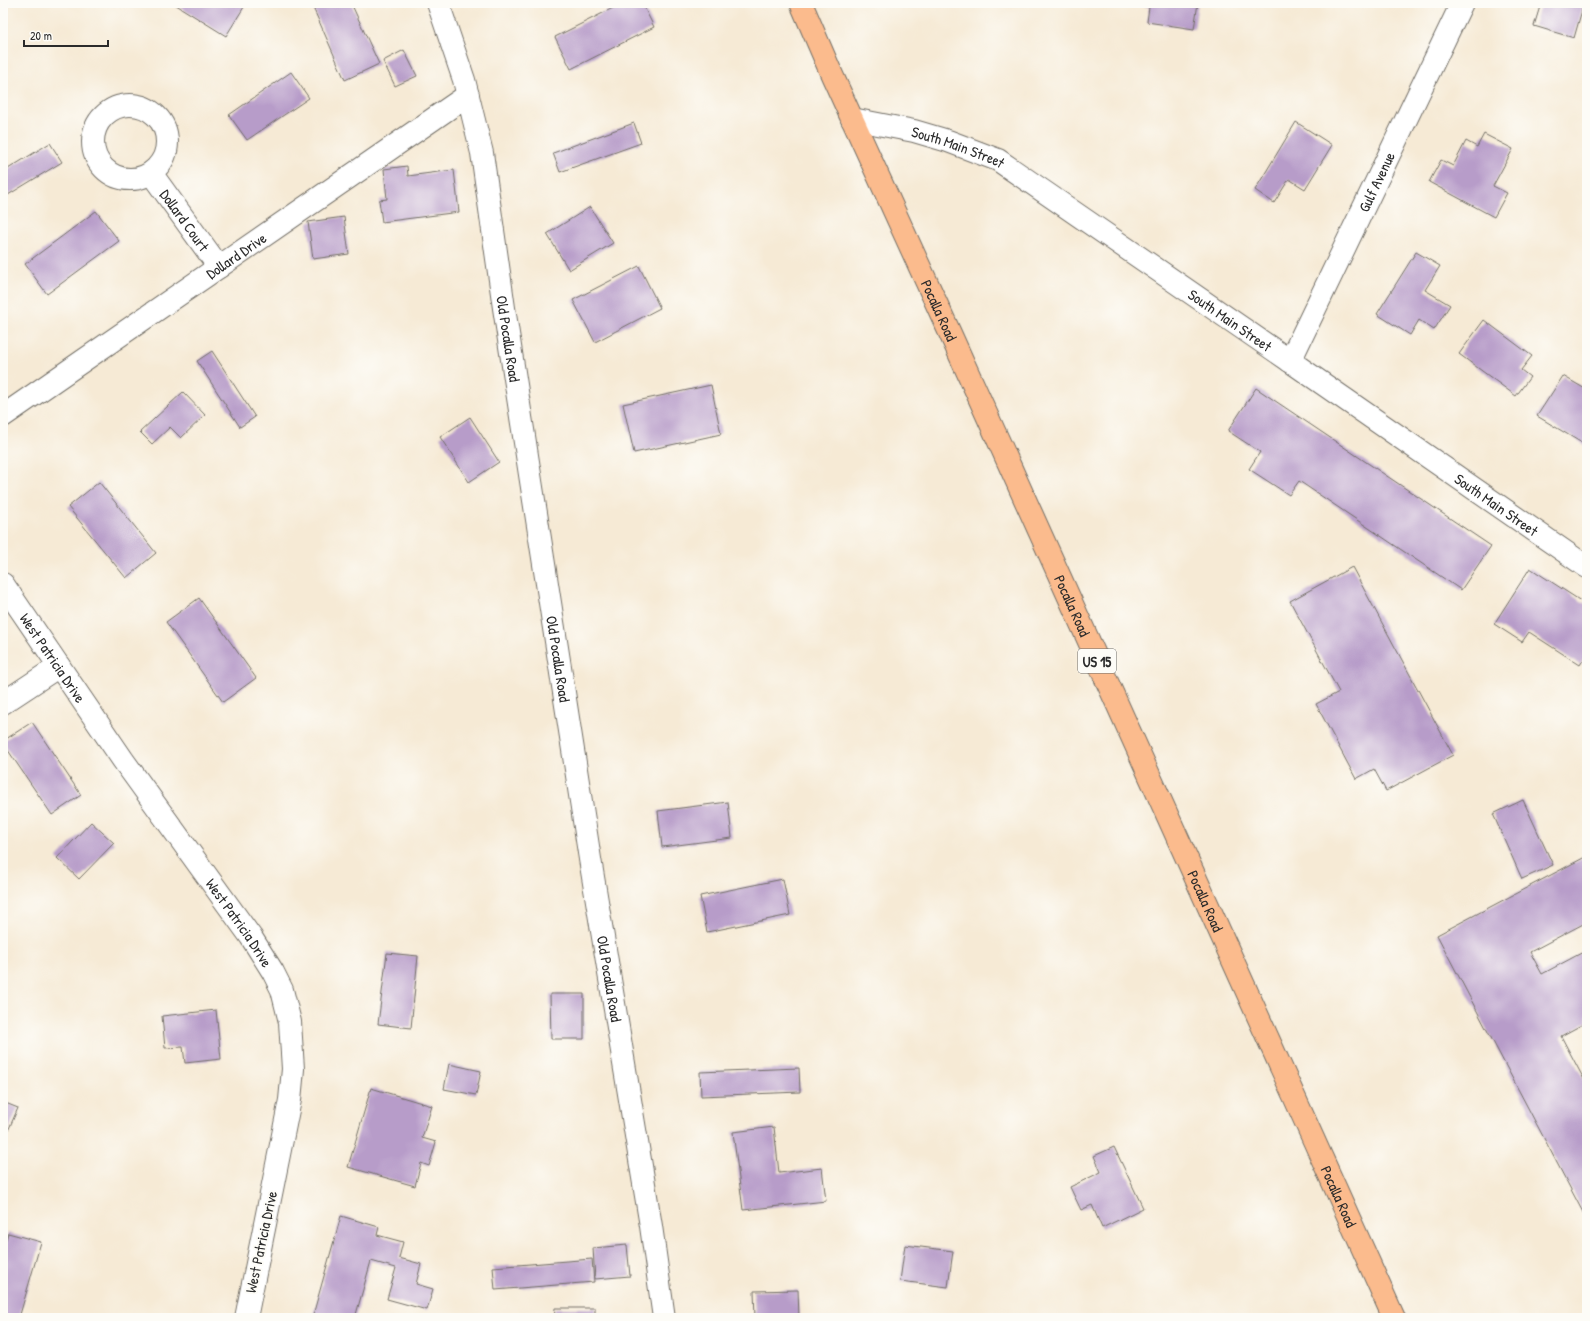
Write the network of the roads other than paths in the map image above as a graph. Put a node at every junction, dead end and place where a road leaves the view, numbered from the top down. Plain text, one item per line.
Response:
1 (438, 3) edge
2 (801, 3) edge
3 (1462, 3) edge
4 (468, 95) junction
5 (852, 119) junction
6 (151, 173) dead end
7 (219, 267) junction
8 (1290, 361) junction
9 (3, 416) edge
10 (1587, 567) edge
11 (3, 584) edge
12 (59, 666) junction
13 (3, 703) edge
14 (246, 1318) edge
15 (664, 1318) edge
16 (1394, 1318) edge

1 - 4 street, Old Pocalla Road
2 - 5 main road, Pocalla Road / US 15
3 - 8 street, Gulf Avenue
4 - 7 street, Dollard Drive
4 - 15 street, Old Pocalla Road
5 - 8 street, South Main Street
5 - 16 main road, Pocalla Road / US 15
6 - 7 street, Dollard Court
7 - 9 street, Dollard Drive
8 - 10 street, South Main Street
11 - 12 street, West Patricia Drive
12 - 13 street
12 - 14 street, West Patricia Drive

